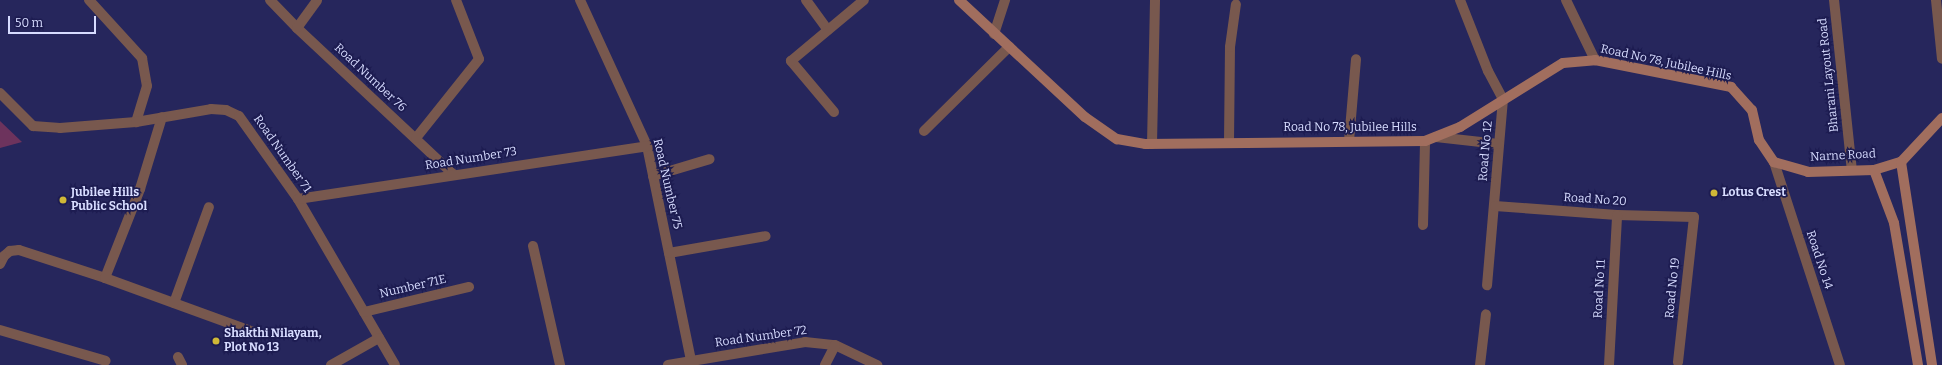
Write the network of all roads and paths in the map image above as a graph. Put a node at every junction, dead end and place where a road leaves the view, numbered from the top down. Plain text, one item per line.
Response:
1 (89, 0) edge
2 (270, 0) edge
3 (317, 0) edge
4 (456, 0) edge
5 (580, 0) edge
6 (806, 0) edge
7 (864, 0) edge
8 (959, 0) edge
9 (1005, 0) edge
10 (1155, 0) edge
11 (1460, 0) edge
12 (1566, 0) edge
13 (1834, 0) edge
14 (1936, 0) edge
15 (1236, 4) dead end
16 (297, 28) junction
17 (828, 30) junction
18 (994, 34) junction
19 (1010, 47) junction
20 (1356, 59) dead end
21 (1942, 59) edge
22 (1595, 60) junction
23 (0, 93) edge
24 (1503, 99) junction
25 (834, 112) dead end
26 (162, 117) junction
27 (1942, 118) edge
28 (136, 122) junction
29 (924, 131) dead end
30 (1436, 136) junction
31 (416, 138) junction
32 (1349, 141) junction
33 (1425, 141) junction
34 (1229, 142) junction
35 (1152, 144) junction
36 (1499, 144) junction
37 (647, 146) junction
38 (710, 159) dead end
39 (1774, 162) junction
40 (1901, 162) junction
41 (1852, 170) junction
42 (1874, 170) junction
43 (454, 175) junction
44 (653, 176) junction
45 (298, 199) junction
46 (1494, 206) junction
47 (209, 207) dead end
48 (1617, 215) junction
49 (1694, 217) joint
50 (1423, 225) dead end
51 (766, 236) dead end
52 (533, 246) dead end
53 (669, 253) junction
54 (0, 264) edge
55 (105, 278) junction
56 (1487, 285) dead end
57 (469, 287) dead end
58 (174, 303) junction
59 (364, 312) junction
60 (1486, 314) dead end
61 (0, 330) edge
62 (253, 332) dead end
63 (379, 338) junction
64 (835, 345) junction
65 (106, 361) dead end
66 (691, 361) junction
67 (1678, 362) dead end
68 (331, 365) edge
69 (395, 365) edge
70 (560, 365) edge
71 (668, 365) edge
72 (825, 365) edge
73 (877, 365) edge
74 (1480, 365) edge
75 (1609, 365) edge
76 (1840, 365) edge
77 (1918, 365) edge
78 (1932, 365) edge

1 - 28 street
2 - 16 street, Road Number 76
3 - 16 street
4 - 31 street
5 - 37 street, Road Number 75
6 - 17 street
7 - 17 street
8 - 18 main road, Road No 78, Jubilee Hills
9 - 18 street
10 - 35 street
11 - 24 street
12 - 22 street
13 - 41 street, Bharani Layout Road
14 - 21 street
15 - 34 street
16 - 31 street, Road Number 76
17 - 25 street
18 - 19 main road, Road No 78, Jubilee Hills
19 - 29 street
19 - 35 main road, Road No 78, Jubilee Hills
20 - 32 street
22 - 24 main road, Road No 78, Jubilee Hills
22 - 39 main road, Road No 78, Jubilee Hills
23 - 28 street, Road Number 71
24 - 30 main road, Road No 78, Jubilee Hills
24 - 36 street, Road No 12
26 - 28 street, Road Number 71
26 - 45 street, Road Number 71
26 - 55 street
27 - 40 main road
30 - 33 main road, Road No 78, Jubilee Hills
30 - 36 street
31 - 43 street, Road Number 76
32 - 33 main road, Road No 78, Jubilee Hills
32 - 34 main road, Road No 78, Jubilee Hills
33 - 50 street
34 - 35 main road, Road No 78, Jubilee Hills
36 - 46 street, Road No 12
37 - 43 street, Road Number 73
37 - 44 street, Road Number 75
38 - 44 street
39 - 41 main road, Narne Road
39 - 76 street, Road No 14
40 - 42 main road, Narne Road
40 - 78 main road
41 - 42 main road, Narne Road
42 - 77 main road
43 - 45 street, Road Number 73
44 - 53 street, Road Number 75
45 - 59 street, Road Number 71
46 - 48 street, Road No 20
46 - 56 street, Road No 12
47 - 58 street
48 - 49 street, Road No 20
48 - 75 street, Road No 11
49 - 67 street, Road No 19
51 - 53 street
52 - 70 street
53 - 66 street, Road Number 75
54 - 55 street
55 - 58 street
57 - 59 street, Number 71E
58 - 62 street
59 - 63 street, Road Number 71
60 - 74 street
61 - 65 street
63 - 68 street
63 - 69 street, Road Number 71
64 - 66 street, Road Number 72
64 - 72 street
64 - 73 street, Road Number 72
66 - 71 street, Road Number 72

